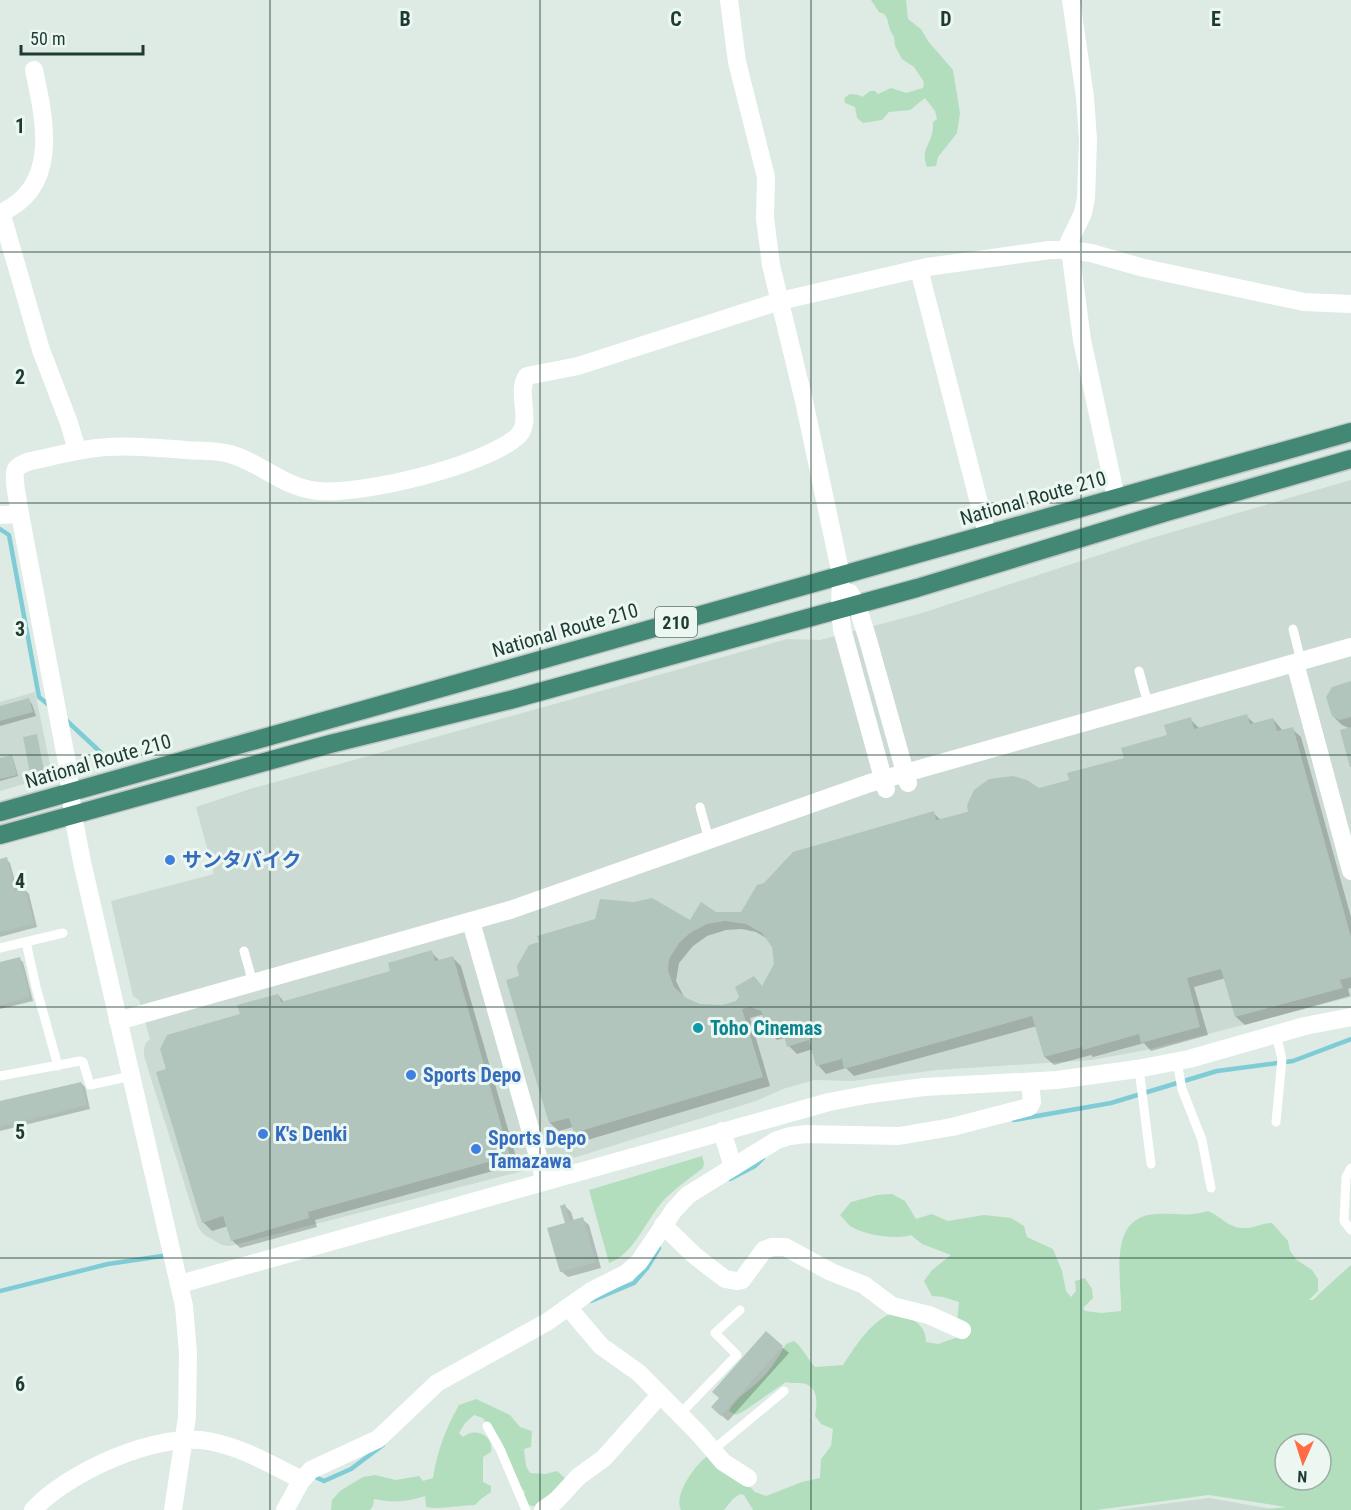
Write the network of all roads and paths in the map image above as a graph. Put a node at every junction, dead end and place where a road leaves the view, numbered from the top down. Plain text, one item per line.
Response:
1 (729, 0) edge
2 (1071, 0) edge
3 (34, 70) dead end
4 (1, 212) edge
5 (1070, 250) junction
6 (918, 269) junction
7 (780, 301) junction
8 (1351, 304) edge
9 (1351, 432) edge
10 (76, 450) junction
11 (1351, 459) edge
12 (1116, 498) junction
13 (20, 514) junction
14 (0, 515) edge
15 (987, 534) junction
16 (841, 575) junction
17 (848, 607) junction
18 (1293, 629) dead end
19 (1351, 647) edge
20 (1351, 660) edge
21 (1298, 666) junction
22 (1139, 671) dead end
23 (1148, 704) junction
24 (906, 778) junction
25 (884, 784) junction
26 (70, 792) junction
27 (700, 807) dead end
28 (0, 812) edge
29 (73, 815) junction
30 (0, 835) edge
31 (709, 840) junction
32 (1351, 871) edge
33 (473, 926) junction
34 (63, 933) dead end
35 (26, 942) junction
36 (0, 948) edge
37 (244, 951) dead end
38 (253, 983) junction
39 (1351, 1017) edge
40 (119, 1026) junction
41 (1276, 1034) junction
42 (1177, 1062) junction
43 (58, 1066) junction
44 (1139, 1069) junction
45 (0, 1076) edge
46 (131, 1076) junction
47 (1030, 1082) junction
48 (1275, 1122) dead end
49 (722, 1131) junction
50 (1151, 1164) dead end
51 (733, 1167) junction
52 (1351, 1168) edge
53 (545, 1181) junction
54 (1211, 1188) dead end
55 (663, 1225) junction
56 (1351, 1230) edge
57 (180, 1284) junction
58 (568, 1307) junction
59 (740, 1310) dead end
60 (962, 1330) dead end
61 (784, 1391) dead end
62 (660, 1395) junction
63 (680, 1415) junction
64 (487, 1426) dead end
65 (184, 1440) junction
66 (713, 1450) junction
67 (748, 1478) dead end
68 (302, 1480) junction
69 (33, 1510) edge
70 (173, 1510) edge
71 (285, 1510) edge
72 (526, 1510) edge
73 (543, 1510) edge

1 - 7 street
2 - 5 street
3 - 4 street
4 - 10 street
5 - 6 street
5 - 8 street
5 - 12 street
6 - 7 street
6 - 15 street
7 - 10 street
7 - 16 street
9 - 12 highway, National Route 210 / 210
10 - 13 street
11 - 17 highway, 210
12 - 15 highway, National Route 210 / 210
13 - 14 street
13 - 26 street
15 - 16 highway, National Route 210 / 210
16 - 17 street
16 - 26 highway, National Route 210 / 210
17 - 24 street
17 - 25 street
17 - 29 highway, 210
18 - 21 lane
19 - 21 street
20 - 21 street
21 - 23 street
21 - 24 street
21 - 32 street
22 - 23 lane
23 - 24 street
24 - 25 street
25 - 31 street
25 - 33 street
26 - 28 highway, National Route 210 / 210
26 - 29 street
27 - 31 lane
29 - 30 highway, 210
29 - 40 street
31 - 33 street
33 - 38 street
33 - 40 street
33 - 53 street
34 - 35 lane
35 - 36 lane
35 - 43 lane
37 - 38 lane
38 - 40 street
39 - 41 street
40 - 46 street
41 - 42 street
41 - 48 lane
42 - 44 street
42 - 54 lane
43 - 45 lane
43 - 46 lane
44 - 47 street
44 - 50 lane
46 - 57 street
47 - 49 street
47 - 51 street
49 - 51 street
49 - 53 street
51 - 55 street
52 - 56 lane
53 - 57 street
55 - 58 street
55 - 60 street
57 - 65 street
58 - 62 street
58 - 68 street
59 - 63 lane
61 - 66 lane
62 - 63 street
62 - 73 street
63 - 66 street
64 - 72 lane
65 - 68 street
65 - 69 street
65 - 70 street
66 - 67 street
68 - 71 street

